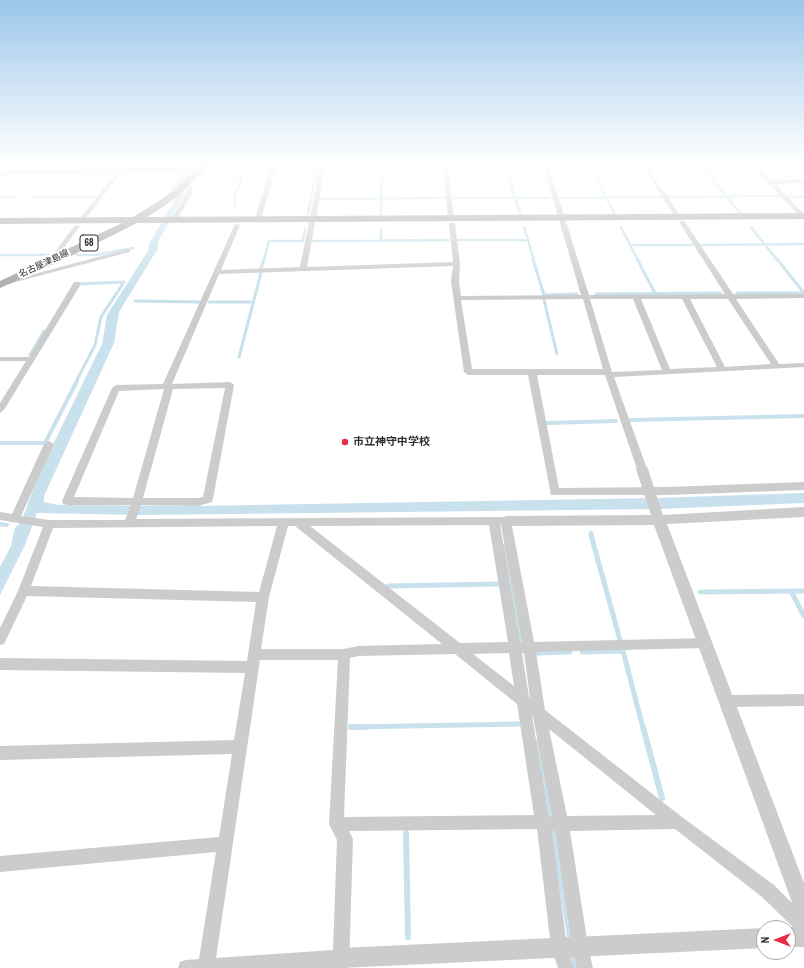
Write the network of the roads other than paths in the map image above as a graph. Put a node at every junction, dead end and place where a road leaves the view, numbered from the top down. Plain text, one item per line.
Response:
1 (91, 207) edge
2 (153, 207) edge
3 (178, 207) edge
4 (262, 207) edge
5 (315, 207) edge
6 (449, 207) edge
7 (558, 207) edge
8 (672, 207) edge
9 (793, 207) edge
10 (803, 218) edge
11 (258, 219) junction
12 (562, 220) junction
13 (680, 220) junction
14 (0, 221) edge
15 (451, 221) junction
16 (167, 222) junction
17 (313, 222) junction
18 (79, 223) junction
19 (130, 223) junction
20 (237, 225) junction
21 (0, 226) edge
22 (128, 251) dead end
23 (51, 261) junction
24 (457, 264) junction
25 (302, 270) junction
26 (217, 272) junction
27 (3, 284) edge
28 (77, 284) dead end
29 (730, 296) junction
30 (804, 296) edge
31 (585, 297) junction
32 (636, 297) junction
33 (685, 297) junction
34 (457, 298) junction
35 (0, 359) edge
36 (32, 359) junction
37 (804, 365) edge
38 (776, 366) junction
39 (722, 369) junction
40 (532, 372) junction
41 (667, 372) junction
42 (608, 374) junction
43 (167, 387) junction
44 (0, 410) edge
45 (49, 444) dead end
46 (642, 469) joint
47 (804, 486) edge
48 (650, 493) junction
49 (137, 503) junction
50 (804, 512) edge
51 (0, 516) edge
52 (657, 516) junction
53 (17, 518) junction
54 (130, 521) junction
55 (500, 521) junction
56 (284, 522) junction
57 (297, 522) junction
58 (49, 524) junction
59 (24, 591) junction
60 (263, 597) junction
61 (0, 640) edge
62 (706, 643) junction
63 (529, 647) junction
64 (514, 648) junction
65 (459, 649) junction
66 (344, 654) junction
67 (253, 661) junction
68 (0, 664) edge
69 (522, 698) junction
70 (804, 700) edge
71 (728, 702) junction
72 (539, 712) junction
73 (240, 747) junction
74 (0, 753) edge
75 (678, 822) junction
76 (336, 824) junction
77 (550, 824) junction
78 (225, 844) junction
79 (0, 864) edge
80 (804, 908) edge
81 (804, 926) edge
82 (756, 938) edge
83 (570, 947) junction
84 (341, 963) edge
85 (206, 967) edge
86 (186, 968) edge
87 (566, 968) edge
88 (585, 968) edge

1 - 18 street
2 - 19 main road, 名古屋津島線 / 68
3 - 16 street
4 - 11 street
5 - 17 street
6 - 15 street
7 - 12 street
8 - 13 street
9 - 10 street
10 - 13 main road
11 - 16 main road
11 - 17 main road
12 - 13 main road
12 - 15 main road
12 - 31 street
13 - 29 street
14 - 18 main road
15 - 17 main road
15 - 24 street
16 - 19 main road
16 - 20 main road
17 - 20 main road
17 - 25 street
18 - 19 main road
18 - 21 main road
18 - 23 street
19 - 23 main road, 名古屋津島線 / 68
20 - 26 street
22 - 27 street
23 - 27 main road, 名古屋津島線 / 68
24 - 25 street
24 - 34 street
25 - 26 street
26 - 43 street
28 - 36 street
29 - 30 street
29 - 33 street
29 - 38 street
31 - 32 street
31 - 34 street
31 - 42 street
32 - 33 street
32 - 41 street
33 - 39 street
34 - 40 street
35 - 36 street
36 - 44 street
37 - 38 street
38 - 39 street
39 - 41 street
40 - 42 street
40 - 48 street
41 - 42 street
42 - 46 street
43 - 49 street
43 - 49 street
43 - 49 street
45 - 53 street
46 - 48 street
47 - 48 street
48 - 52 street
49 - 54 street
50 - 52 street
51 - 53 street
52 - 55 street
52 - 62 street
53 - 58 street
54 - 56 street
54 - 58 street
55 - 57 street
55 - 63 street
55 - 64 street
56 - 57 street
56 - 60 street
57 - 65 street
58 - 59 street
59 - 60 street
59 - 61 street
60 - 67 street
62 - 63 street
62 - 71 street
63 - 64 street
63 - 72 street
64 - 65 street
64 - 69 street
65 - 66 street
65 - 69 street
66 - 67 street
66 - 76 street
67 - 68 street
67 - 73 street
69 - 72 street
69 - 77 street
70 - 71 street
71 - 80 street
72 - 75 street
72 - 77 street
73 - 74 street
73 - 78 street
75 - 77 street
75 - 81 street
76 - 77 street
76 - 84 street
77 - 83 street
78 - 79 street
78 - 85 street
82 - 83 street
83 - 84 street
83 - 87 street
83 - 88 street
84 - 85 street
85 - 86 street

